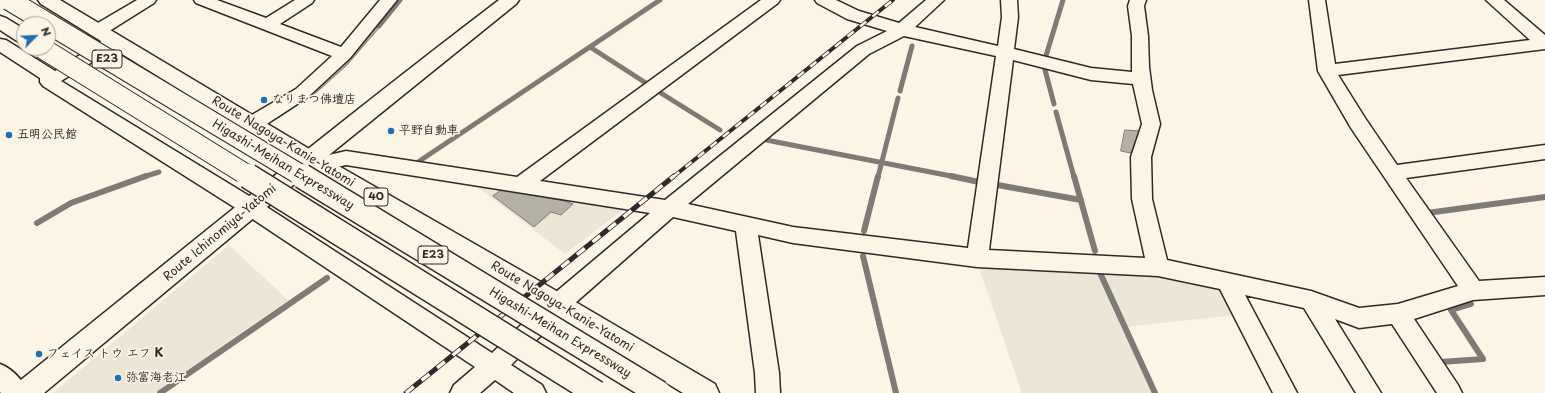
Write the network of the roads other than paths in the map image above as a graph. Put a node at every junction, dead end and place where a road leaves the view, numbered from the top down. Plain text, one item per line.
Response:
1 (9, 0) edge
2 (47, 0) edge
3 (148, 0) edge
4 (202, 0) edge
5 (306, 0) edge
6 (388, 0) edge
7 (510, 0) edge
8 (772, 0) edge
9 (823, 0) edge
10 (936, 0) edge
11 (1009, 0) edge
12 (1138, 0) edge
13 (1317, 0) edge
14 (1494, 0) edge
15 (0, 22) edge
16 (267, 25) junction
17 (902, 30) junction
18 (16, 32) edge
19 (106, 36) junction
20 (0, 44) edge
21 (1545, 44) edge
22 (1006, 53) junction
23 (344, 54) junction
24 (55, 56) edge
25 (1327, 71) junction
26 (1142, 79) junction
27 (49, 82) junction
28 (252, 124) junction
29 (1545, 152) edge
30 (314, 161) junction
31 (1392, 173) junction
32 (520, 185) junction
33 (252, 208) junction
34 (669, 208) junction
35 (746, 225) junction
36 (977, 258) junction
37 (1158, 267) junction
38 (1227, 282) junction
39 (1545, 286) edge
40 (1473, 291) junction
41 (1311, 300) junction
42 (558, 304) junction
43 (1398, 314) junction
44 (493, 366) junction
45 (0, 375) edge
46 (522, 389) edge
47 (17, 393) edge
48 (25, 393) edge
49 (462, 393) edge
50 (596, 393) edge
51 (659, 393) edge
52 (706, 393) edge
53 (768, 393) edge
54 (1285, 393) edge
55 (1369, 393) edge
56 (1450, 393) edge

1 - 51 main road, Higashi-Meihan Expressway / E23, bridge
2 - 19 main road, Route Nagoya-Kanie-Yatomi / 40
3 - 19 street
4 - 16 street
5 - 16 street
6 - 23 street
7 - 30 main road, Route Ichinomiya-Yatomi
8 - 32 street
9 - 17 street
10 - 17 street
11 - 22 street
12 - 26 street
13 - 25 street
14 - 21 street
15 - 18 main road
16 - 23 street
17 - 22 street
17 - 34 street
19 - 27 street
19 - 28 main road, Route Nagoya-Kanie-Yatomi / 40
20 - 27 street
21 - 25 street
22 - 26 street
22 - 36 street
23 - 28 street
24 - 50 main road, E23, bridge
25 - 31 street
26 - 37 street
27 - 33 street
28 - 30 main road, Route Nagoya-Kanie-Yatomi / 40
29 - 31 street
30 - 32 street
30 - 33 main road, Route Ichinomiya-Yatomi
30 - 42 main road, Route Nagoya-Kanie-Yatomi / 40
31 - 40 street
32 - 34 street
33 - 44 street
33 - 48 main road, Route Ichinomiya-Yatomi
34 - 35 street
34 - 42 street
35 - 36 street
35 - 53 street
36 - 37 street
37 - 38 street
38 - 41 street
38 - 54 street
39 - 40 street
40 - 43 street
41 - 43 street
41 - 55 street
42 - 44 street
42 - 52 main road, Route Nagoya-Kanie-Yatomi / 40
43 - 56 street
44 - 46 street
44 - 49 street
45 - 47 street

